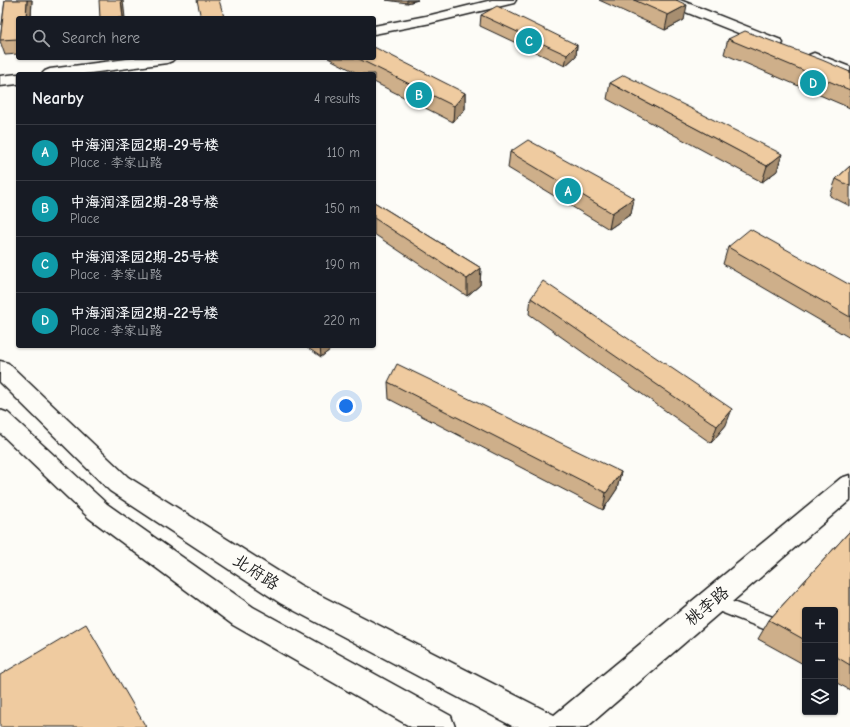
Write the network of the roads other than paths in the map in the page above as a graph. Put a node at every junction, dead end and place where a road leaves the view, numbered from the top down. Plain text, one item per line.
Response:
1 (508, 0) edge
2 (668, 0) edge
3 (376, 30) edge
4 (152, 60) edge
5 (65, 72) edge
6 (850, 72) edge
7 (16, 79) edge
8 (0, 81) edge
9 (0, 370) edge
10 (0, 419) edge
11 (850, 485) edge
12 (714, 602) junction
13 (802, 636) edge
14 (440, 727) edge
15 (545, 727) edge
16 (564, 727) edge

1 - 3 main road
2 - 6 main road
4 - 5 main road
7 - 8 main road
9 - 15 main road, 北府路
10 - 14 main road
11 - 12 main road, 桃李路
12 - 13 lane
12 - 16 main road, 桃李路

